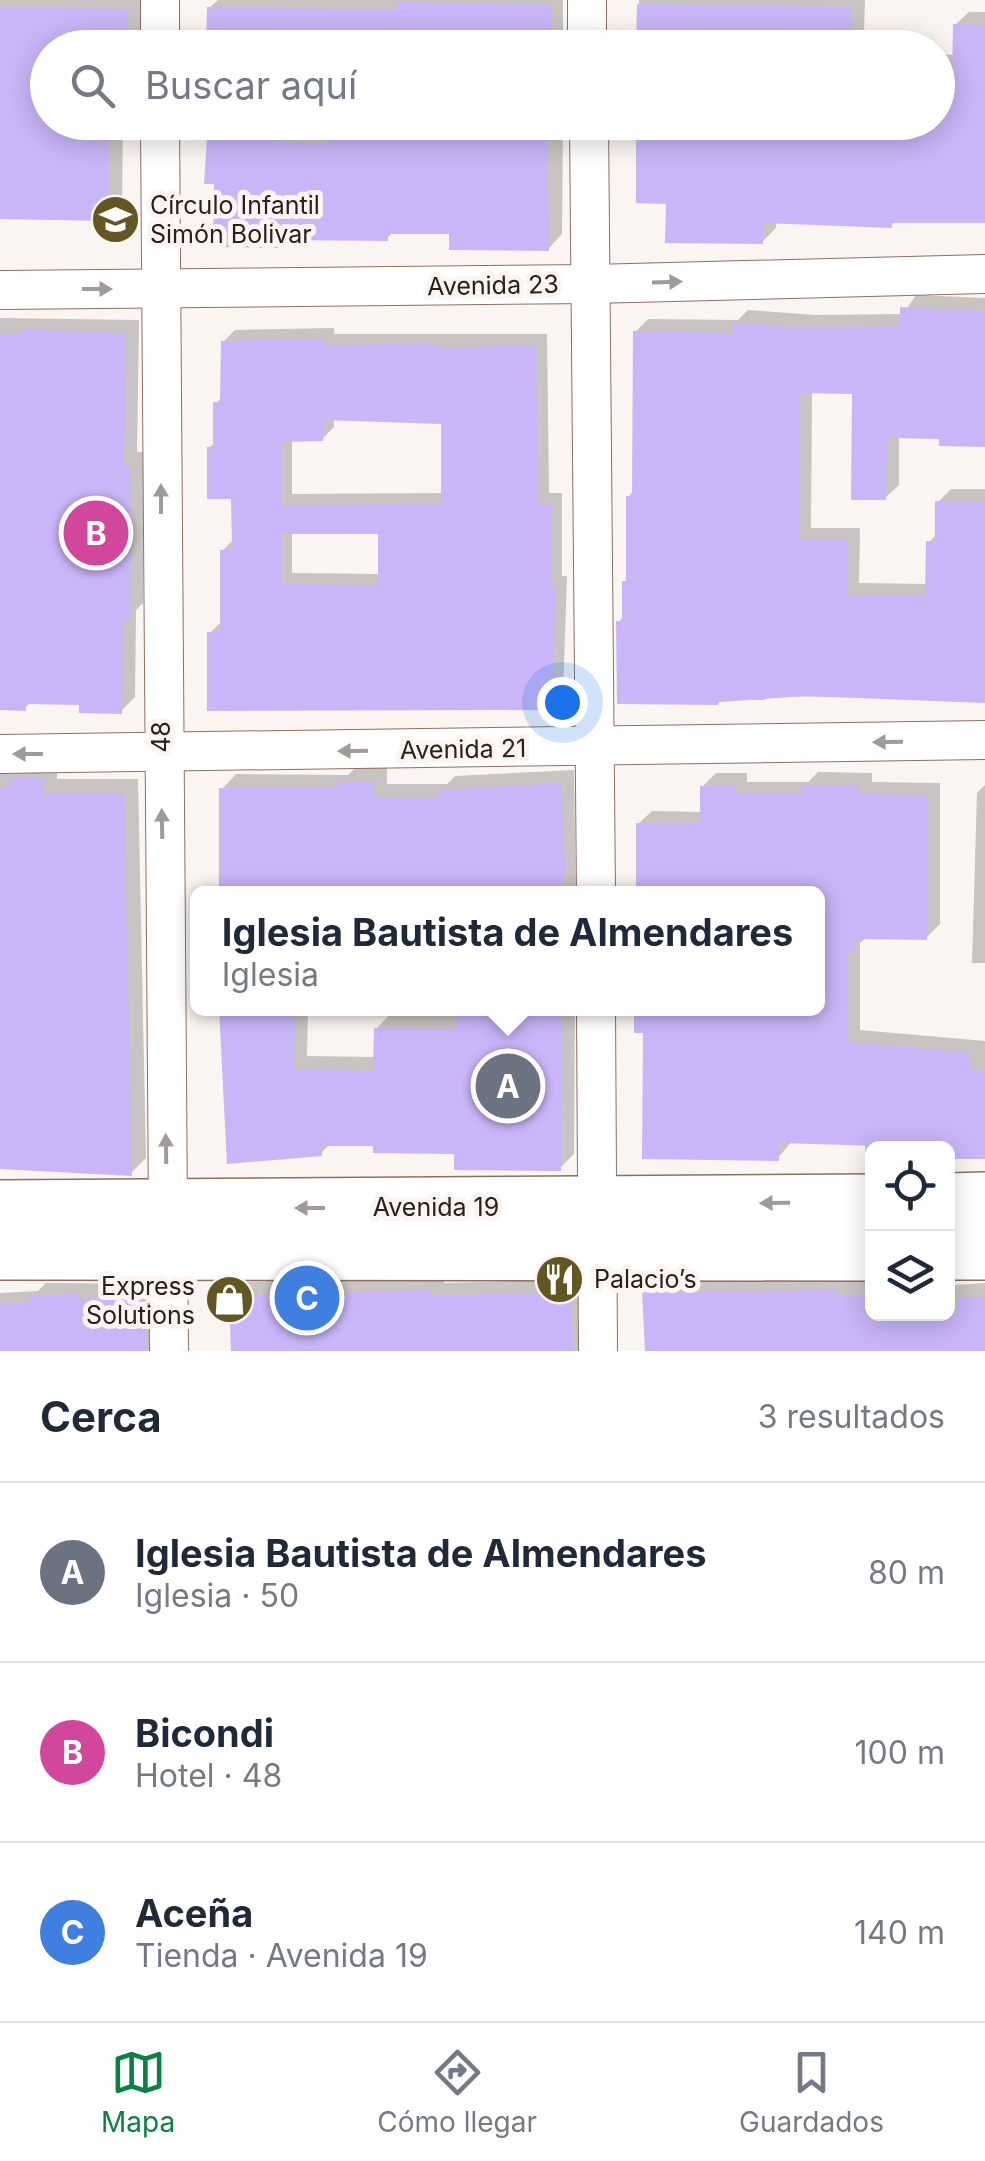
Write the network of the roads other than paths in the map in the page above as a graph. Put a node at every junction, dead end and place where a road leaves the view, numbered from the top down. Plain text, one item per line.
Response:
1 (160, 0) edge
2 (586, 0) edge
3 (160, 30) edge
4 (587, 30) edge
5 (160, 140) edge
6 (589, 140) edge
7 (985, 274) edge
8 (592, 284) junction
9 (161, 289) junction
10 (0, 290) edge
11 (985, 740) edge
12 (596, 747) junction
13 (0, 754) edge
14 (161, 754) junction
15 (596, 886) edge
16 (596, 1016) edge
17 (955, 1200) edge
18 (985, 1200) edge
19 (865, 1203) edge
20 (0, 1208) edge
21 (167, 1230) junction
22 (597, 1230) junction
23 (0, 1252) edge
24 (865, 1252) edge
25 (955, 1252) edge
26 (985, 1252) edge
27 (169, 1351) edge
28 (598, 1351) edge

1 - 3 street
2 - 4 street
5 - 9 street, 48
6 - 8 street
8 -> 7 street, Avenida 23
8 - 9 street, Avenida 23
8 - 12 street
10 -> 9 street, Avenida 23
14 -> 9 street, 48
11 -> 12 street, Avenida 21
12 -> 14 street, Avenida 21
12 - 15 street
14 -> 13 street, Avenida 21
21 -> 14 street, 48
16 - 22 street
17 - 18 main road
19 -> 22 main road, Avenida 19
20 - 21 main road, Avenida 19
21 - 22 main road, Avenida 19
21 - 23 main road, Avenida 19
21 - 27 street, 48
22 - 24 main road, Avenida 19
22 - 28 street
25 - 26 main road

